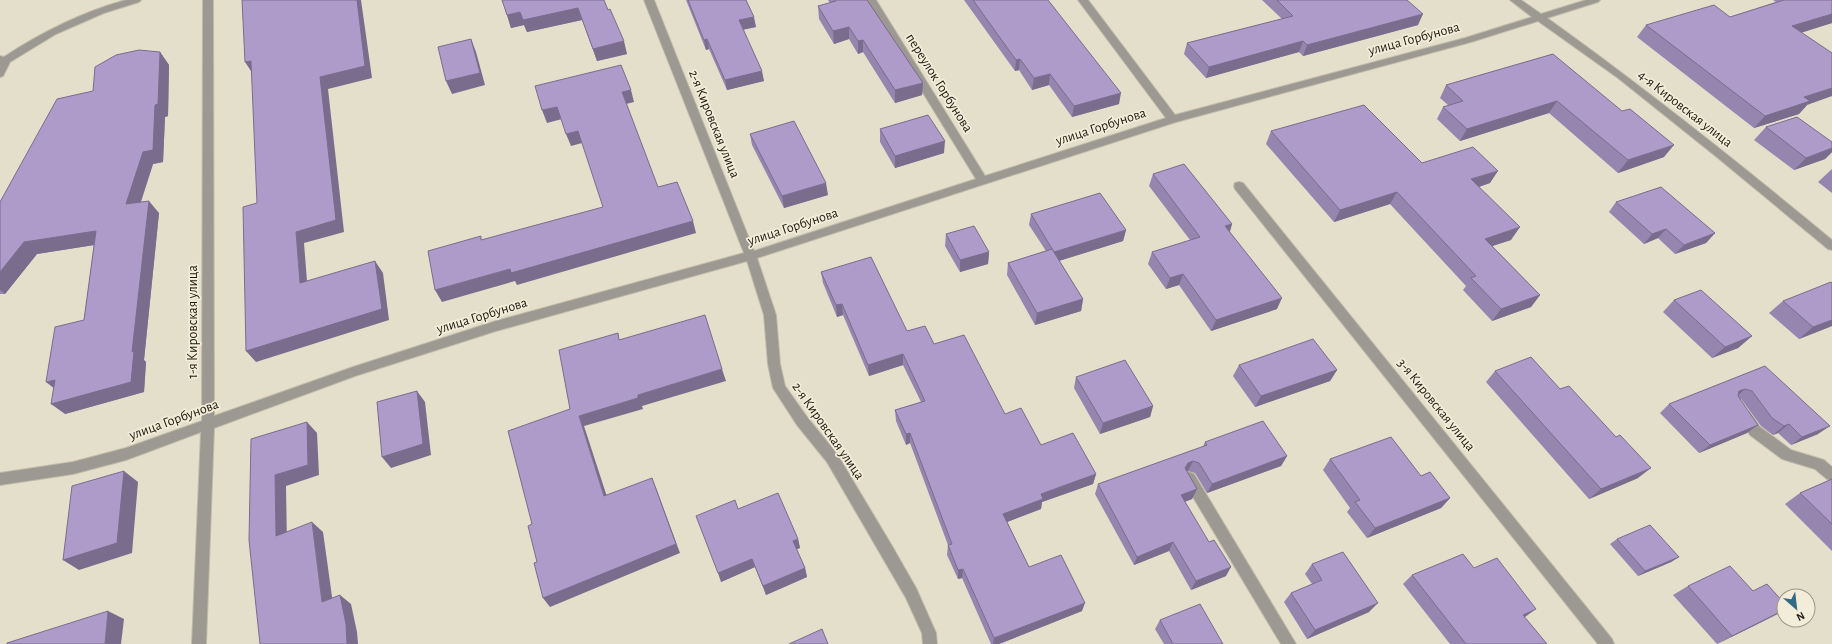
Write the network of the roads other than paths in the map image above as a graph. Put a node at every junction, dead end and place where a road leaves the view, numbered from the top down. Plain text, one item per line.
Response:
1 (136, 0) edge
2 (208, 0) edge
3 (649, 0) edge
4 (871, 0) edge
5 (1083, 0) edge
6 (1515, 0) edge
7 (1595, 0) edge
8 (1537, 17) junction
9 (3, 60) edge
10 (0, 74) edge
11 (1173, 119) junction
12 (983, 180) junction
13 (1239, 186) dead end
14 (1832, 246) edge
15 (751, 256) junction
16 (1735, 404) edge
17 (208, 423) junction
18 (1832, 475) edge
19 (1189, 478) edge
20 (0, 479) edge
21 (199, 644) edge
22 (930, 644) edge
23 (1288, 644) edge
24 (1607, 644) edge

1 - 9 street
2 - 17 street, 1-я Кировская улица
3 - 15 street, 2-я Кировская улица
4 - 12 street, переулок Горбунова
5 - 11 street
6 - 8 street, 4-я Кировская улица
7 - 8 street, улица Горбунова
8 - 11 street, улица Горбунова
8 - 14 street, 4-я Кировская улица
9 - 10 street
11 - 12 street, улица Горбунова
12 - 15 street, улица Горбунова
13 - 24 street, 3-я Кировская улица
15 - 17 street, улица Горбунова
15 - 22 street, 2-я Кировская улица
16 - 18 street
17 - 20 street, улица Горбунова
17 - 21 street, 1-я Кировская улица
19 - 23 street

